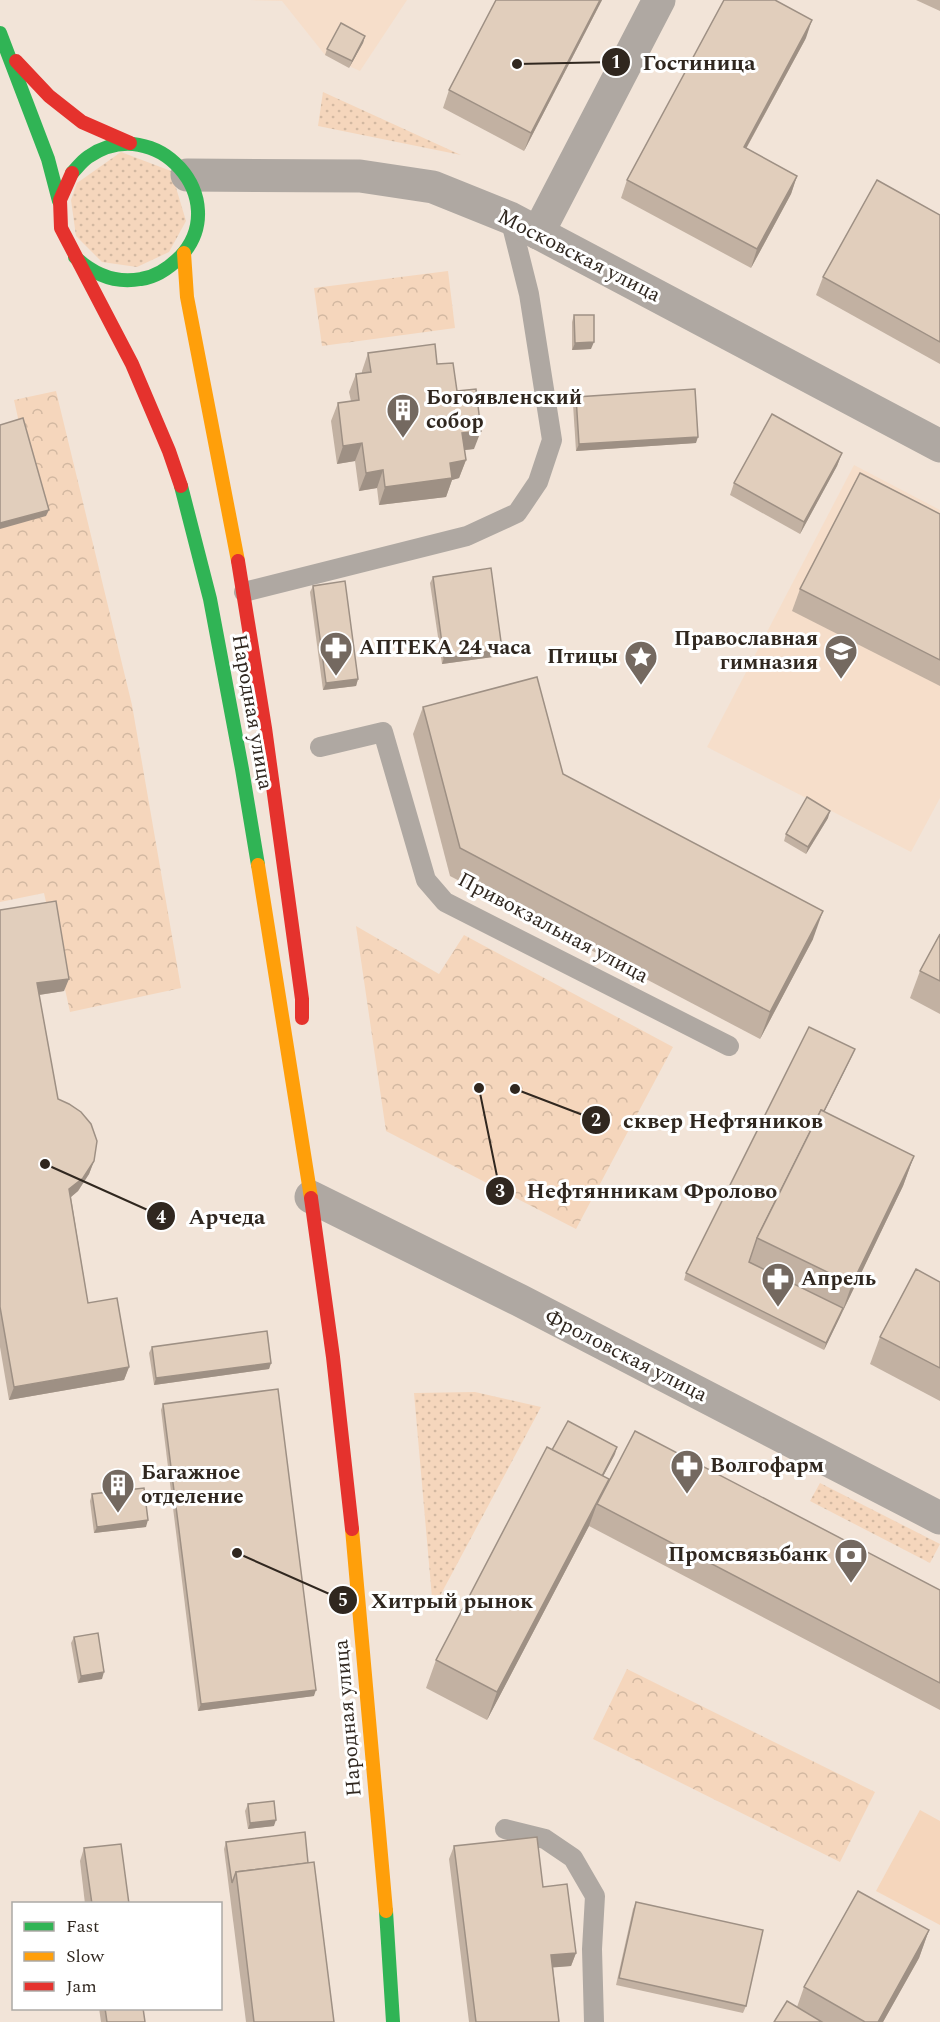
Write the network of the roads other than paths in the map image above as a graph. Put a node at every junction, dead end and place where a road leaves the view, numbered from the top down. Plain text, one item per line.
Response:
1 (659, 0) edge
2 (0, 33) edge
3 (4, 48) junction
4 (130, 143) junction
5 (187, 175) junction
6 (59, 201) junction
7 (524, 226) junction
8 (184, 252) junction
9 (75, 257) junction
10 (940, 446) edge
11 (244, 592) junction
12 (320, 747) dead end
13 (303, 1034) dead end
14 (729, 1046) dead end
15 (305, 1069) dead end
16 (311, 1197) junction
17 (940, 1518) edge
18 (504, 1829) dead end
19 (393, 2022) edge
20 (594, 2022) edge

1 - 7 street
2 - 3 street
3 - 4 street
3 - 6 street
4 - 5 street
4 - 6 street
5 - 7 street, Московская улица
5 - 8 street
6 - 9 street
7 - 10 street, Московская улица
7 - 11 lane
8 - 9 street
8 - 11 street, Народная улица
9 - 16 street, Народная улица
11 - 13 street, Народная улица
12 - 14 lane, Привокзальная улица
15 - 16 street, Народная улица
16 - 17 street, Фроловская улица
16 - 19 street, Народная улица
18 - 20 lane

